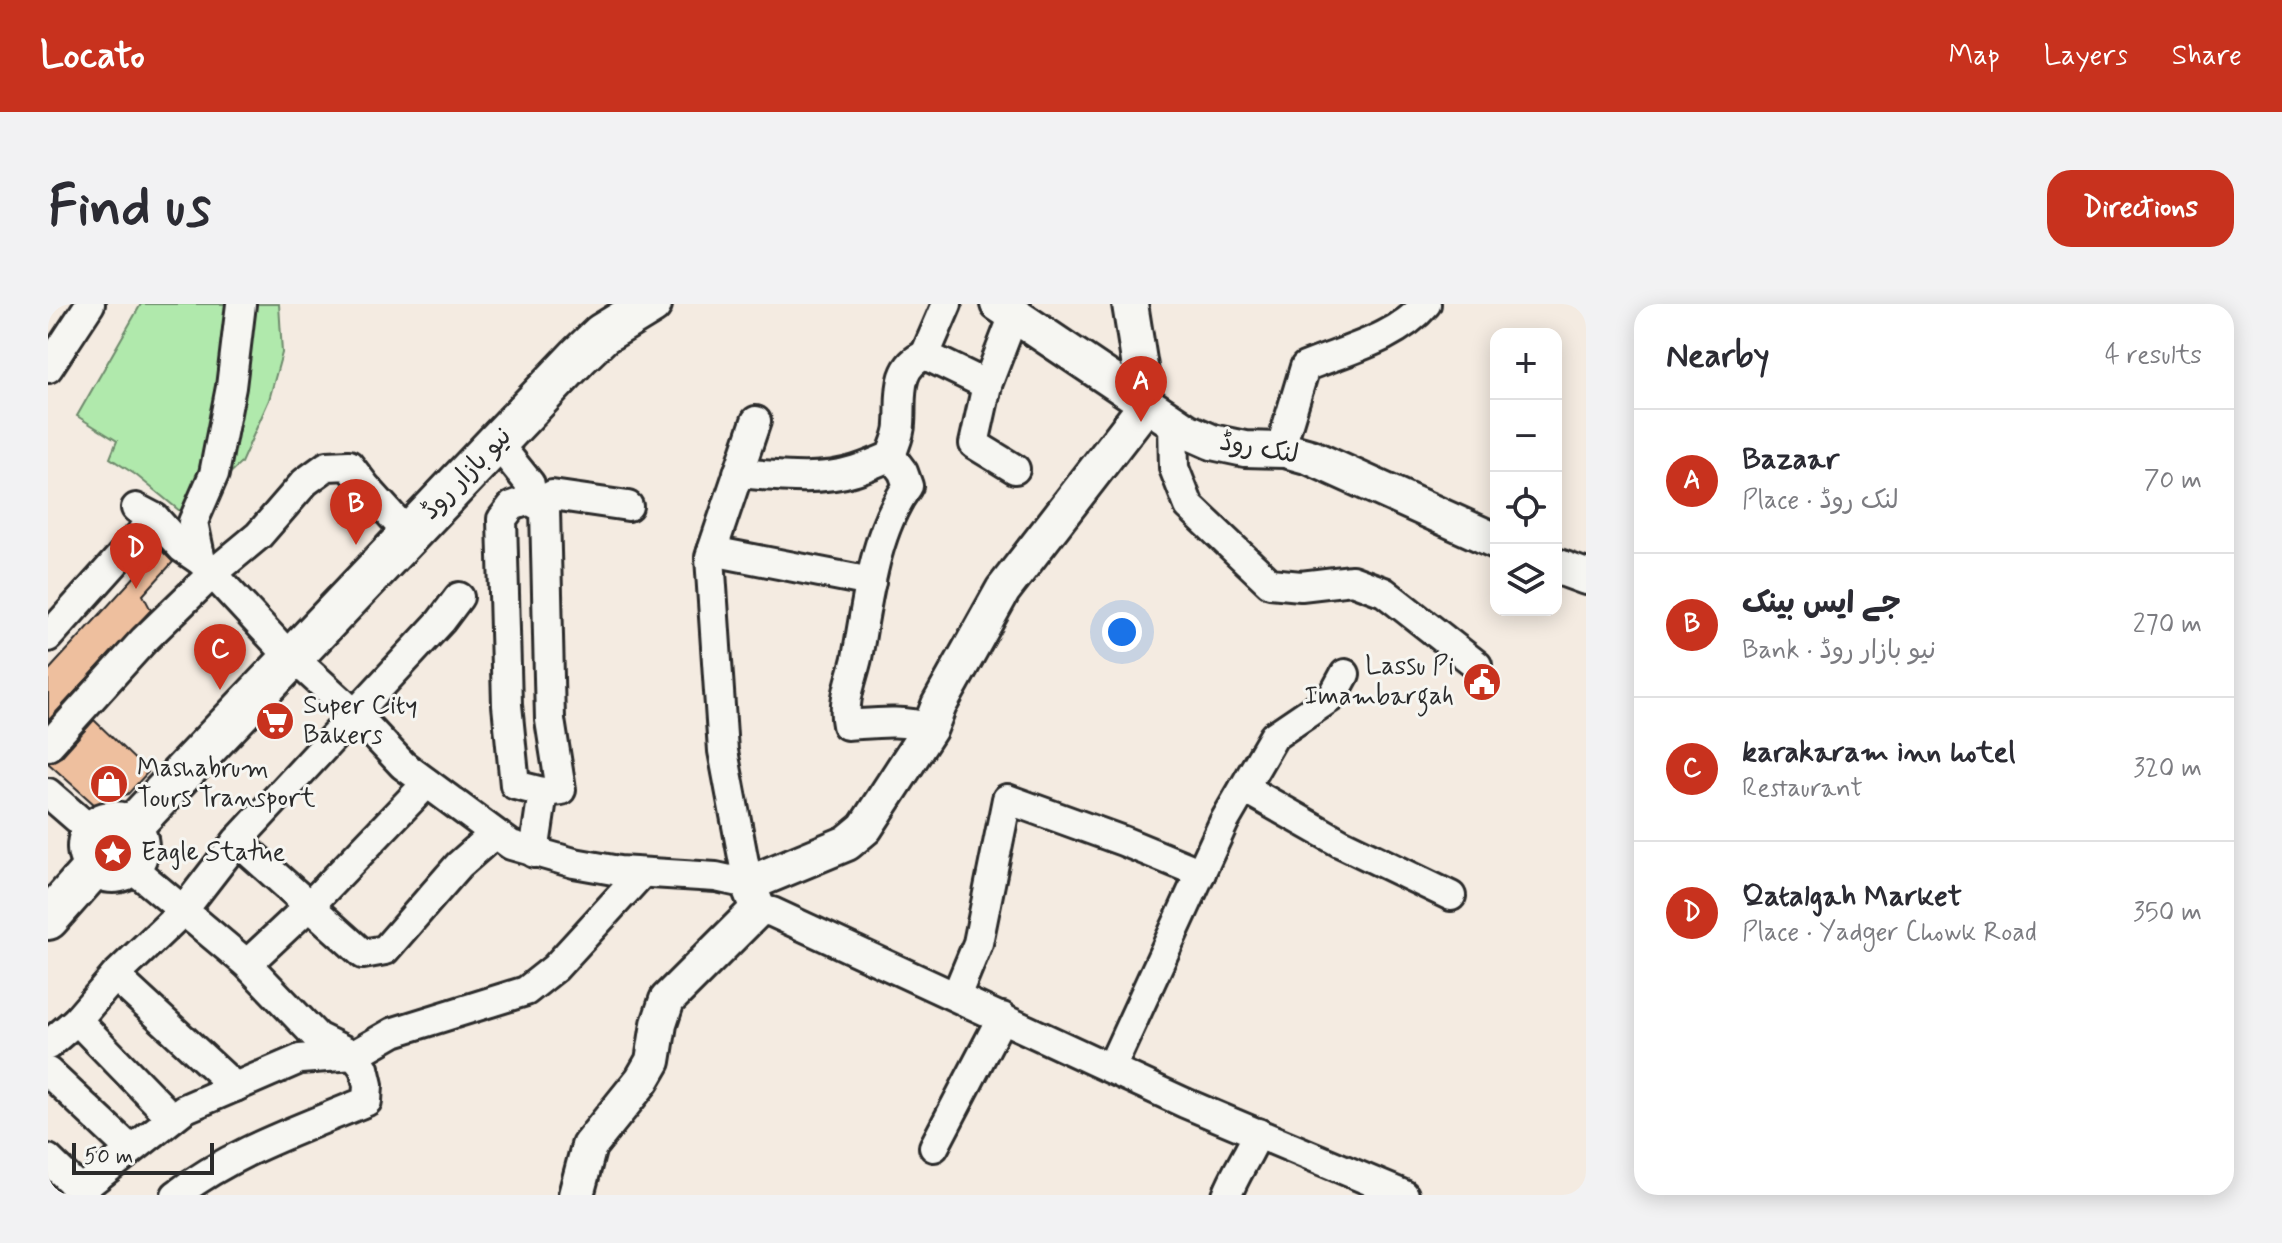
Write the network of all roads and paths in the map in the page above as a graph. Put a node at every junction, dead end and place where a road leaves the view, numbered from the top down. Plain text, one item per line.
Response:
1 (90, 304) edge
2 (241, 304) edge
3 (651, 304) edge
4 (947, 304) edge
5 (1130, 304) edge
6 (1426, 304) edge
7 (1006, 310) edge
8 (925, 355) junction
9 (48, 368) edge
10 (987, 385) junction
11 (1160, 414) junction
12 (756, 421) dead end
13 (497, 443) junction
14 (1280, 450) junction
15 (891, 456) junction
16 (1015, 469) dead end
17 (738, 473) junction
18 (537, 504) junction
19 (628, 506) dead end
20 (409, 535) junction
21 (1490, 538) edge
22 (712, 551) junction
23 (206, 567) junction
24 (1562, 568) edge
25 (1586, 577) edge
26 (871, 582) junction
27 (459, 597) dead end
28 (48, 637) edge
29 (295, 656) junction
30 (1477, 665) dead end
31 (1345, 674) dead end
32 (356, 715) junction
33 (930, 728) junction
34 (48, 746) edge
35 (427, 783) junction
36 (1244, 788) junction
37 (543, 792) junction
38 (48, 793) edge
39 (494, 834) junction
40 (237, 841) junction
41 (112, 848) junction
42 (534, 853) junction
43 (642, 873) junction
44 (1201, 873) junction
45 (1451, 896) dead end
46 (753, 897) junction
47 (310, 905) junction
48 (182, 912) junction
49 (48, 919) edge
50 (247, 964) junction
51 (115, 976) junction
52 (956, 996) junction
53 (1002, 1017) junction
54 (77, 1020) junction
55 (48, 1045) edge
56 (354, 1055) junction
57 (1111, 1068) junction
58 (48, 1072) edge
59 (235, 1087) junction
60 (172, 1118) junction
61 (1258, 1133) junction
62 (934, 1147) dead end
63 (130, 1149) junction
64 (48, 1159) edge
65 (77, 1192) edge
66 (176, 1195) edge
67 (576, 1195) edge
68 (1227, 1195) edge
69 (1404, 1195) edge

1 - 9 street
2 - 23 street
3 - 13 highway, نیو بازار روڈ
4 - 8 street
5 - 11 main road
6 - 14 street
7 - 10 street
7 - 11 main road, لنک روڈ
8 - 10 street
8 - 15 street
10 - 16 street
11 - 14 main road, لنک روڈ
11 - 30 street
11 - 33 main road
12 - 17 street
13 - 18 street
13 - 20 highway, نیو بازار روڈ
14 - 21 main road, لنک روڈ
15 - 17 street
15 - 26 street
17 - 22 street
18 - 19 street
18 - 37 street
18 - 37 street
20 - 23 street
20 - 29 highway, نیو بازار روڈ
22 - 26 street
22 - 46 street
23 - 28 street
23 - 29 street
23 - 34 street
24 - 25 main road
26 - 33 street
27 - 32 street
29 - 32 street
29 - 41 highway, نیو بازار روڈ
31 - 36 street
32 - 35 street
32 - 40 street
33 - 46 main road
35 - 39 street
35 - 47 street
36 - 44 street
36 - 45 street
37 - 42 street
38 - 41 street
39 - 42 street
39 - 47 street
40 - 47 street
40 - 48 street
41 - 48 street
41 - 49 highway, نیو بازار روڈ
42 - 43 street
43 - 46 street
43 - 56 street
44 - 52 street
44 - 57 street
46 - 52 street
46 - 67 main road
47 - 50 street
48 - 50 street
48 - 51 street
50 - 56 street
51 - 54 street
51 - 59 street
52 - 53 street
53 - 57 street
53 - 62 street
54 - 55 street
54 - 60 street
56 - 59 street
56 - 66 street
57 - 61 street
58 - 63 street
59 - 60 street
60 - 63 street
61 - 68 street
61 - 69 street
63 - 65 street
64 - 65 street

